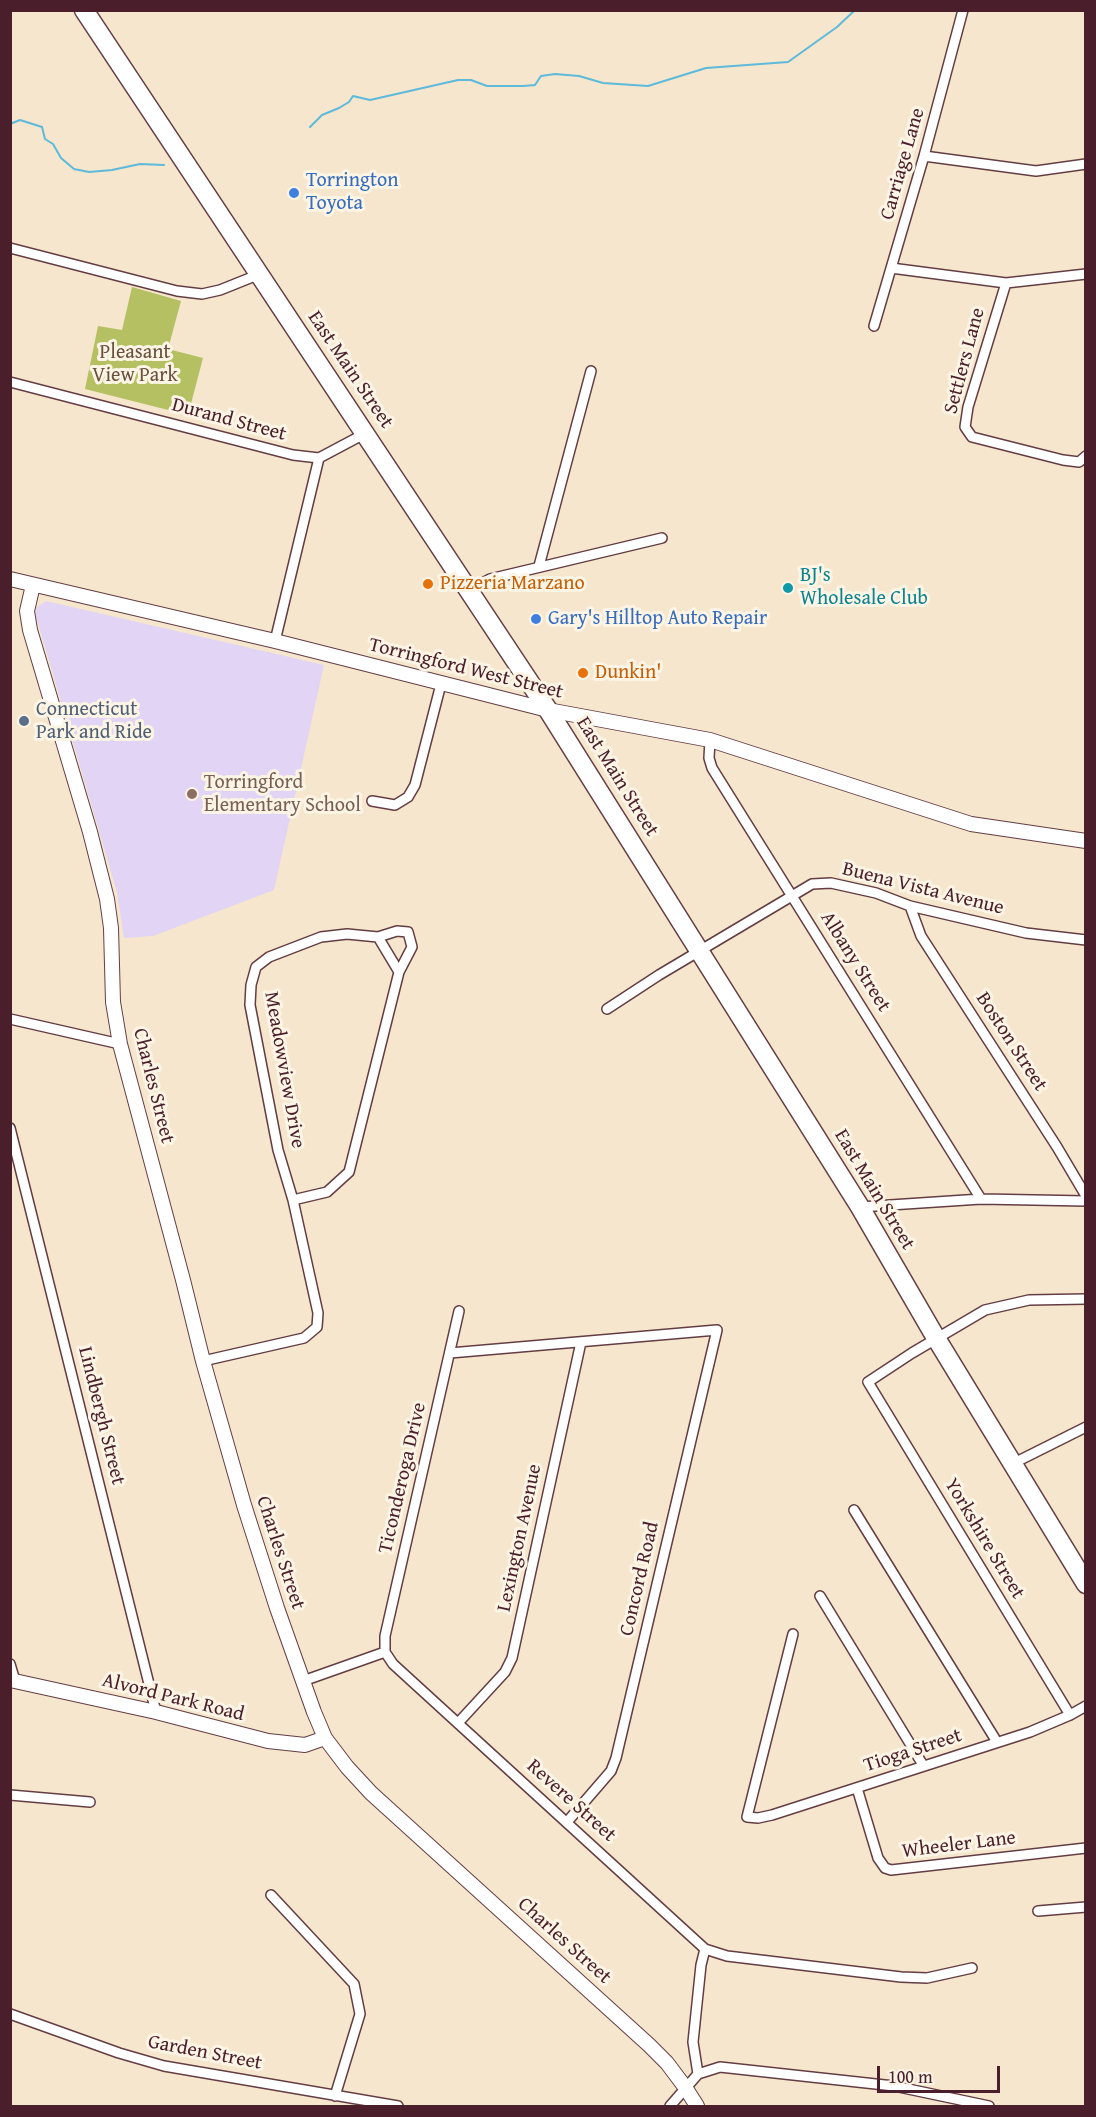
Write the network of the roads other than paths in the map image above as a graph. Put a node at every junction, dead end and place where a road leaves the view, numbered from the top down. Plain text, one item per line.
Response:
1 (84, 10) edge
2 (963, 10) edge
3 (924, 156) junction
4 (1086, 164) edge
5 (10, 248) edge
6 (891, 268) junction
7 (260, 274) junction
8 (1086, 274) edge
9 (1006, 283) junction
10 (874, 326) dead end
11 (591, 371) dead end
12 (10, 382) edge
13 (366, 433) junction
14 (1086, 456) edge
15 (319, 458) junction
16 (662, 538) dead end
17 (539, 566) junction
18 (10, 579) edge
19 (33, 585) junction
20 (469, 590) junction
21 (275, 641) junction
22 (441, 684) junction
23 (548, 710) junction
24 (710, 740) junction
25 (372, 801) dead end
26 (1086, 841) edge
27 (793, 897) junction
28 (910, 906) junction
29 (378, 937) junction
30 (1086, 940) edge
31 (698, 951) junction
32 (399, 972) junction
33 (607, 1009) dead end
34 (10, 1019) edge
35 (120, 1044) junction
36 (10, 1128) edge
37 (1086, 1196) edge
38 (981, 1199) junction
39 (293, 1200) junction
40 (1086, 1201) edge
41 (860, 1207) junction
42 (1086, 1299) edge
43 (459, 1311) dead end
44 (936, 1338) junction
45 (581, 1342) junction
46 (450, 1353) junction
47 (203, 1361) junction
48 (1086, 1426) edge
49 (1014, 1463) junction
50 (854, 1510) dead end
51 (1086, 1584) edge
52 (820, 1596) dead end
53 (793, 1634) dead end
54 (385, 1652) junction
55 (10, 1664) edge
56 (13, 1680) edge
57 (303, 1681) junction
58 (1086, 1706) edge
59 (156, 1713) junction
60 (1070, 1715) junction
61 (458, 1723) junction
62 (326, 1738) junction
63 (998, 1742) junction
64 (924, 1765) junction
65 (857, 1788) junction
66 (10, 1795) edge
67 (90, 1802) dead end
68 (567, 1822) junction
69 (1086, 1848) edge
70 (271, 1895) dead end
71 (1086, 1907) edge
72 (1038, 1911) dead end
73 (705, 1949) junction
74 (972, 1968) dead end
75 (10, 2014) edge
76 (698, 2074) junction
77 (686, 2087) junction
78 (335, 2096) junction
79 (398, 2106) edge
80 (670, 2106) edge
81 (697, 2106) edge
82 (989, 2106) edge

1 - 7 highway, East Main Street
2 - 3 street, Carriage Lane
3 - 4 street
3 - 6 street, Carriage Lane
5 - 7 street
6 - 9 street
6 - 10 street, Carriage Lane
7 - 13 highway, East Main Street
8 - 9 street
9 - 14 street, Settlers Lane
11 - 17 street
12 - 15 street, Durand Street
13 - 15 street
13 - 20 highway, East Main Street
15 - 21 street
16 - 17 street
17 - 20 street
18 - 19 street, Torringford West Street
19 - 21 street, Torringford West Street
19 - 35 street, Charles Street
20 - 23 highway, East Main Street
21 - 22 street, Torringford West Street
22 - 23 street, Torringford West Street
22 - 25 street
23 - 24 street, Torringford West Street
23 - 31 highway, East Main Street
24 - 26 street, Torringford West Street
24 - 27 street, Albany Street
27 - 28 street, Buena Vista Avenue
27 - 31 street, Buena Vista Avenue
27 - 38 street, Albany Street
28 - 30 street, Buena Vista Avenue
28 - 37 street, Boston Street
29 - 32 street
29 - 32 street, Meadowview Drive
29 - 39 street, Meadowview Drive
31 - 33 street, Buena Vista Avenue
31 - 41 highway, East Main Street
32 - 39 street, Meadowview Drive
34 - 35 street
35 - 47 street, Charles Street
36 - 59 street, Lindbergh Street
38 - 40 street
38 - 41 street
39 - 47 street, Meadowview Drive
41 - 44 highway, East Main Street
42 - 44 street
43 - 46 street, Ticonderoga Drive
44 - 49 highway, East Main Street
44 - 60 street, Yorkshire Street
45 - 46 street
45 - 61 street, Lexington Avenue
45 - 68 street, Concord Road
46 - 54 street, Ticonderoga Drive
47 - 57 street, Charles Street
48 - 49 street
49 - 51 highway, East Main Street
50 - 63 street
52 - 64 street
53 - 65 street, Tioga Street
54 - 57 street
54 - 61 street, Revere Street
55 - 56 street
56 - 59 street, Alvord Park Road
57 - 62 street, Charles Street
58 - 60 street, Tioga Street
59 - 62 street, Alvord Park Road
60 - 63 street, Tioga Street
61 - 68 street, Revere Street
62 - 77 street, Charles Street
63 - 64 street, Tioga Street
64 - 65 street, Tioga Street
65 - 69 street, Wheeler Lane
66 - 67 street
68 - 73 street, Revere Street
70 - 78 street
71 - 72 street
73 - 74 street
73 - 76 street
75 - 78 street, Garden Street
76 - 77 street
76 - 82 street
77 - 80 street
77 - 81 street, Charles Street
78 - 79 street, Garden Street

